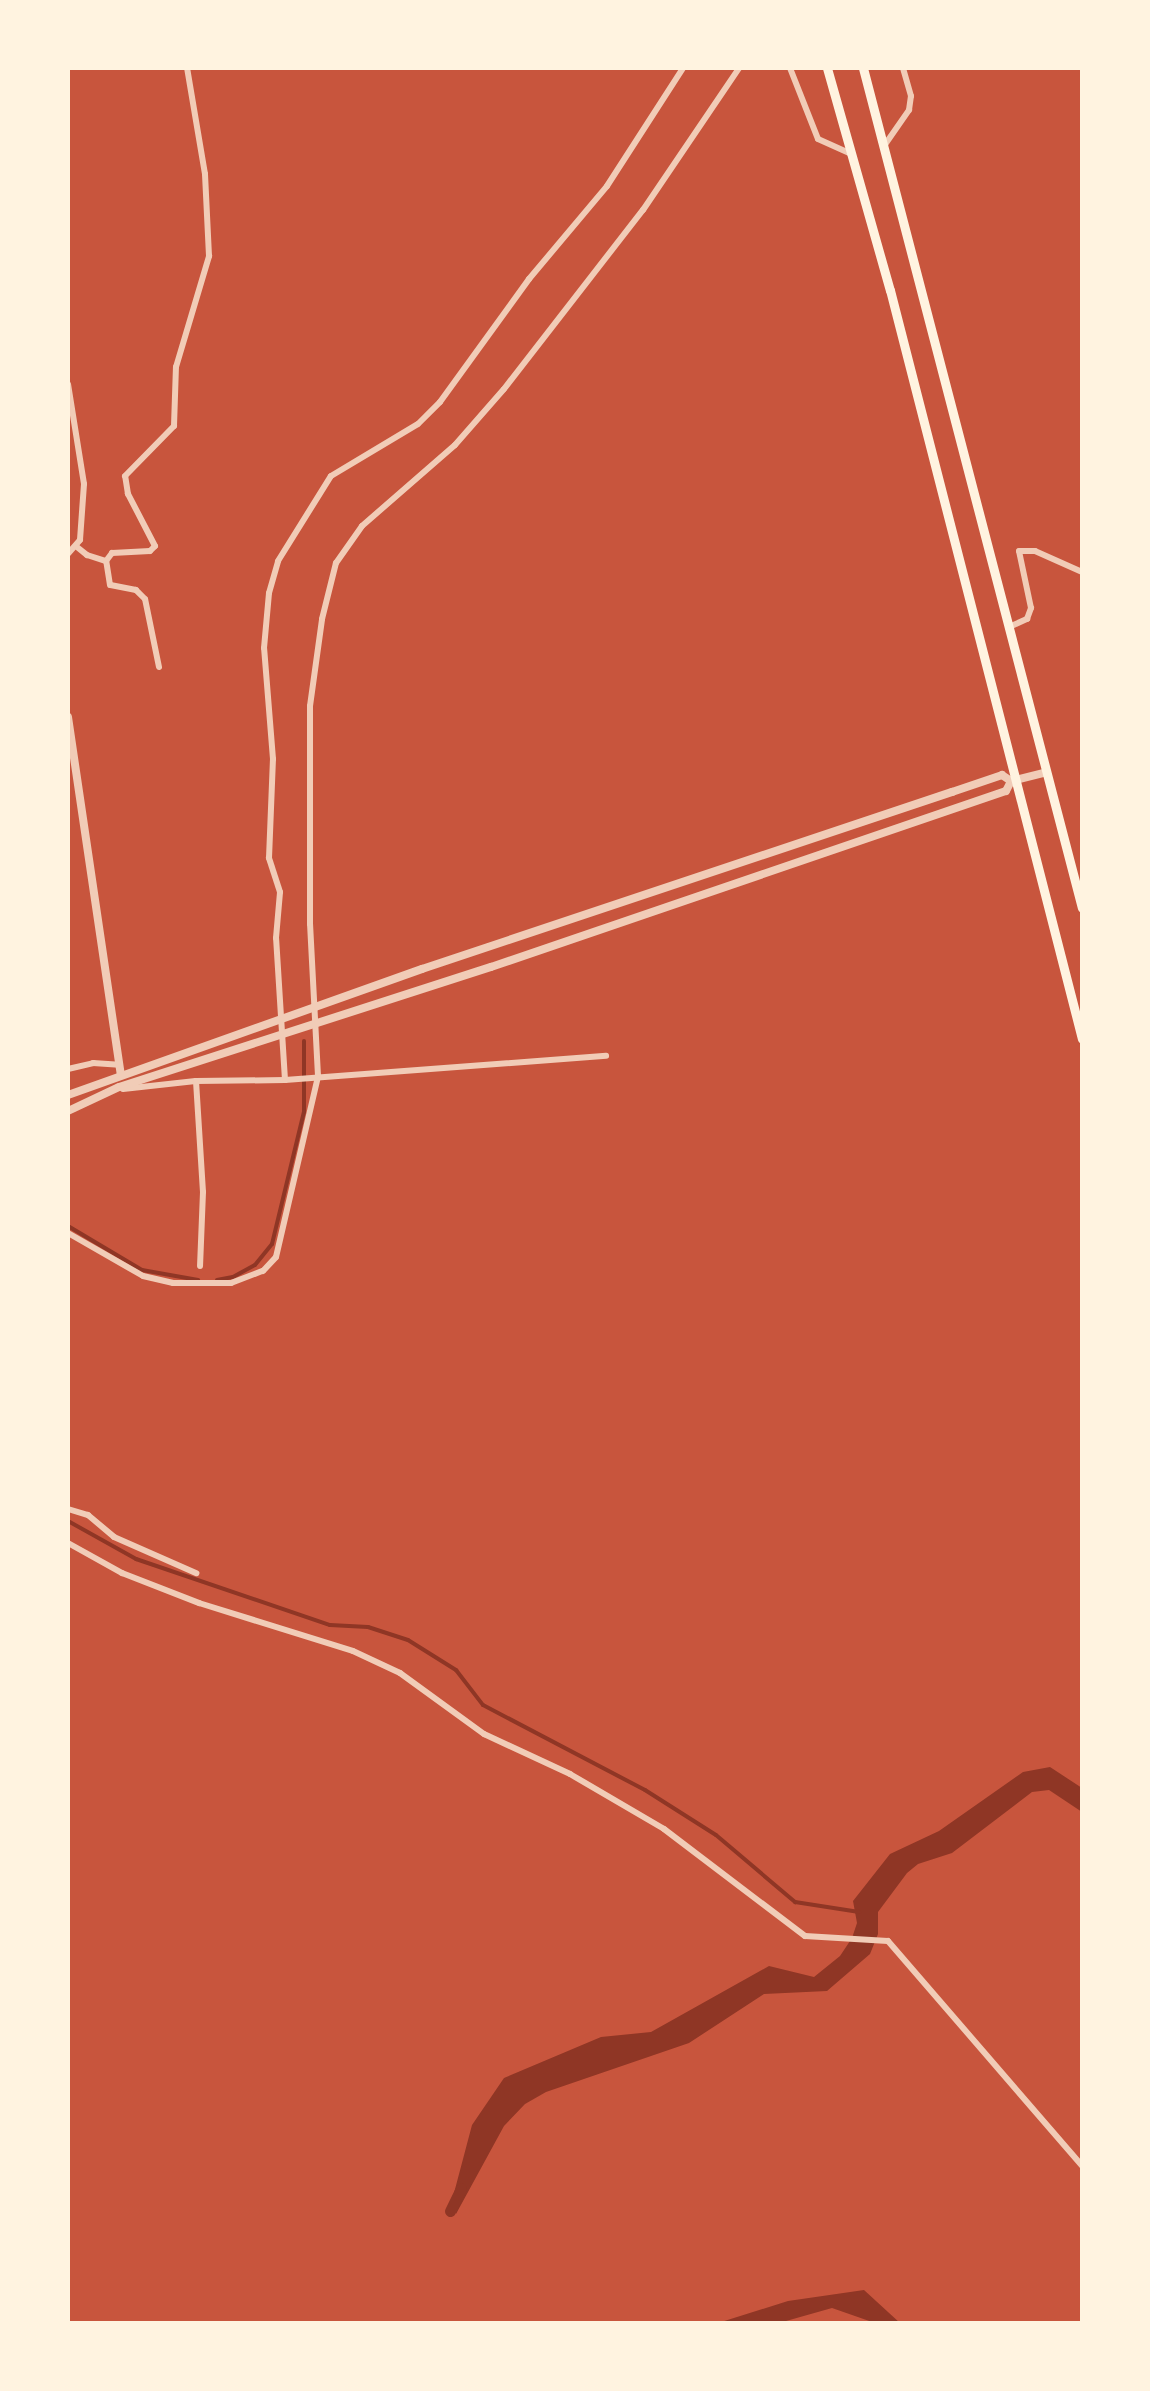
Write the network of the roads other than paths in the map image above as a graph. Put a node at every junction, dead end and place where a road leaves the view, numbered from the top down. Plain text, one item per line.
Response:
1 (187, 68) edge
2 (684, 68) edge
3 (739, 68) edge
4 (790, 68) edge
5 (827, 68) edge
6 (863, 68) edge
7 (903, 68) edge
8 (884, 146) junction
9 (851, 154) junction
10 (68, 384) edge
11 (77, 546) junction
12 (68, 554) edge
13 (106, 561) junction
14 (1082, 572) edge
15 (1010, 627) junction
16 (159, 668) dead end
17 (68, 717) edge
18 (1047, 772) junction
19 (1014, 780) junction
20 (1082, 908) edge
21 (316, 1007) junction
22 (284, 1020) junction
23 (318, 1024) junction
24 (285, 1033) junction
25 (1082, 1039) edge
26 (606, 1056) dead end
27 (68, 1069) edge
28 (120, 1070) junction
29 (315, 1077) junction
30 (288, 1080) junction
31 (196, 1081) junction
32 (119, 1088) junction
33 (68, 1095) edge
34 (68, 1110) edge
35 (68, 1234) edge
36 (200, 1266) dead end
37 (68, 1509) edge
38 (68, 1543) edge
39 (196, 1573) dead end
40 (1082, 2166) edge

1 - 13 street
2 - 22 street
3 - 21 street
4 - 9 street
5 - 9 main road
6 - 8 main road
7 - 8 street
8 - 15 main road
9 - 19 main road
10 - 11 street
11 - 12 street
11 - 13 street
13 - 16 street
14 - 15 street
15 - 18 main road
17 - 28 street
18 - 19 street
18 - 20 main road
19 - 21 street
19 - 23 street
19 - 25 main road
21 - 22 street
21 - 23 street
22 - 24 street
22 - 28 street
23 - 24 street
23 - 29 street
24 - 30 street
24 - 32 street
26 - 29 street
27 - 28 street
28 - 32 street
28 - 33 street
29 - 30 street
29 - 35 street
30 - 31 street
31 - 32 street
31 - 36 street
32 - 34 street
37 - 39 street
38 - 40 street

